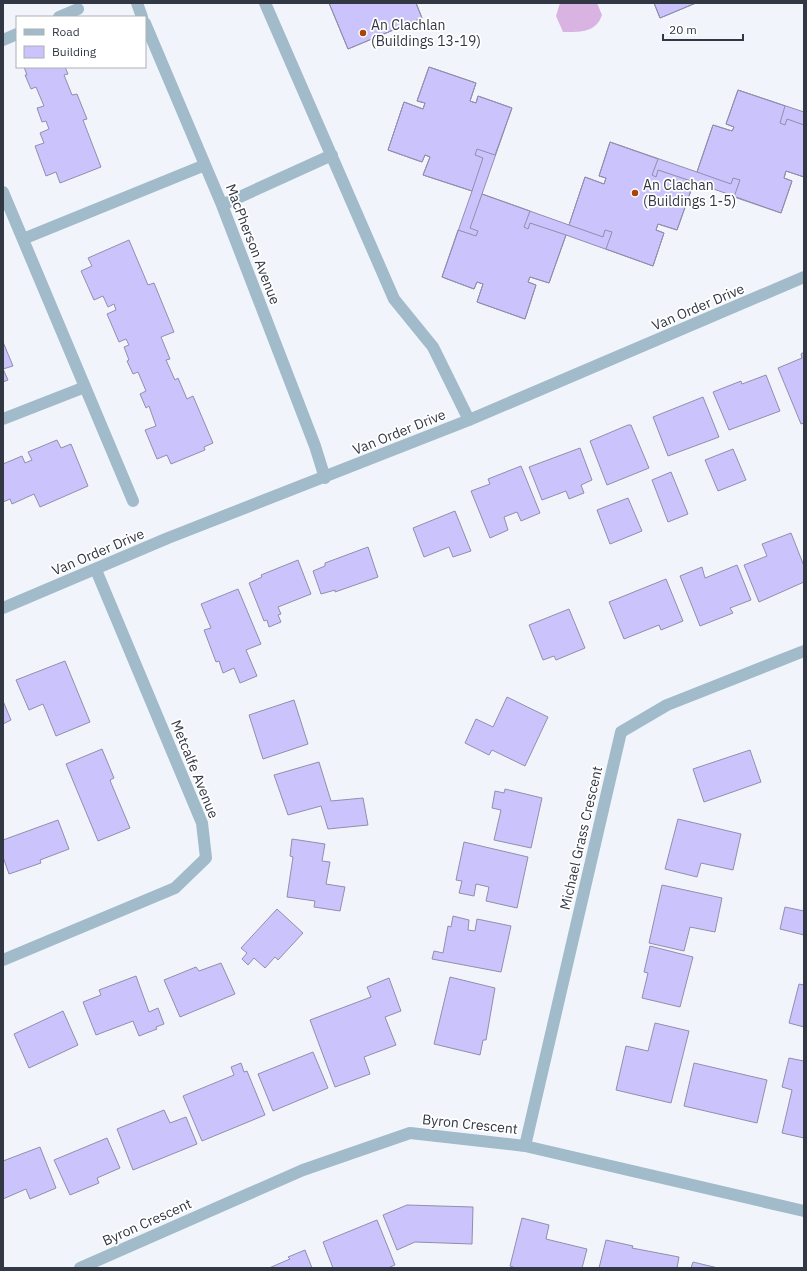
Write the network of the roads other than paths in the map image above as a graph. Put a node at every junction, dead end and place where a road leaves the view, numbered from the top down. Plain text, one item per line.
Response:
1 (136, 3) edge
2 (265, 3) edge
3 (78, 9) dead end
4 (61, 16) edge
5 (142, 16) edge
6 (146, 25) edge
7 (16, 34) edge
8 (3, 40) edge
9 (332, 155) junction
10 (205, 166) junction
11 (3, 192) edge
12 (222, 205) junction
13 (24, 239) junction
14 (804, 277) edge
15 (85, 387) junction
16 (3, 419) edge
17 (470, 420) junction
18 (324, 478) junction
19 (133, 501) dead end
20 (96, 570) junction
21 (3, 608) edge
22 (804, 651) edge
23 (3, 960) edge
24 (525, 1146) junction
25 (804, 1210) edge
26 (80, 1268) edge

1 - 5 street
2 - 9 street
3 - 4 street
6 - 10 street, MacPherson Avenue
7 - 8 street
9 - 12 street
9 - 17 street
10 - 12 street, MacPherson Avenue
10 - 13 street
11 - 13 street
12 - 18 street, MacPherson Avenue
13 - 15 street
14 - 17 street, Van Order Drive
15 - 16 street
15 - 19 street
17 - 18 street, Van Order Drive
18 - 20 street, Van Order Drive
20 - 21 street, Van Order Drive
20 - 23 street, Metcalfe Avenue
22 - 24 street, Michael Grass Crescent
24 - 25 street, Byron Crescent
24 - 26 street, Byron Crescent

